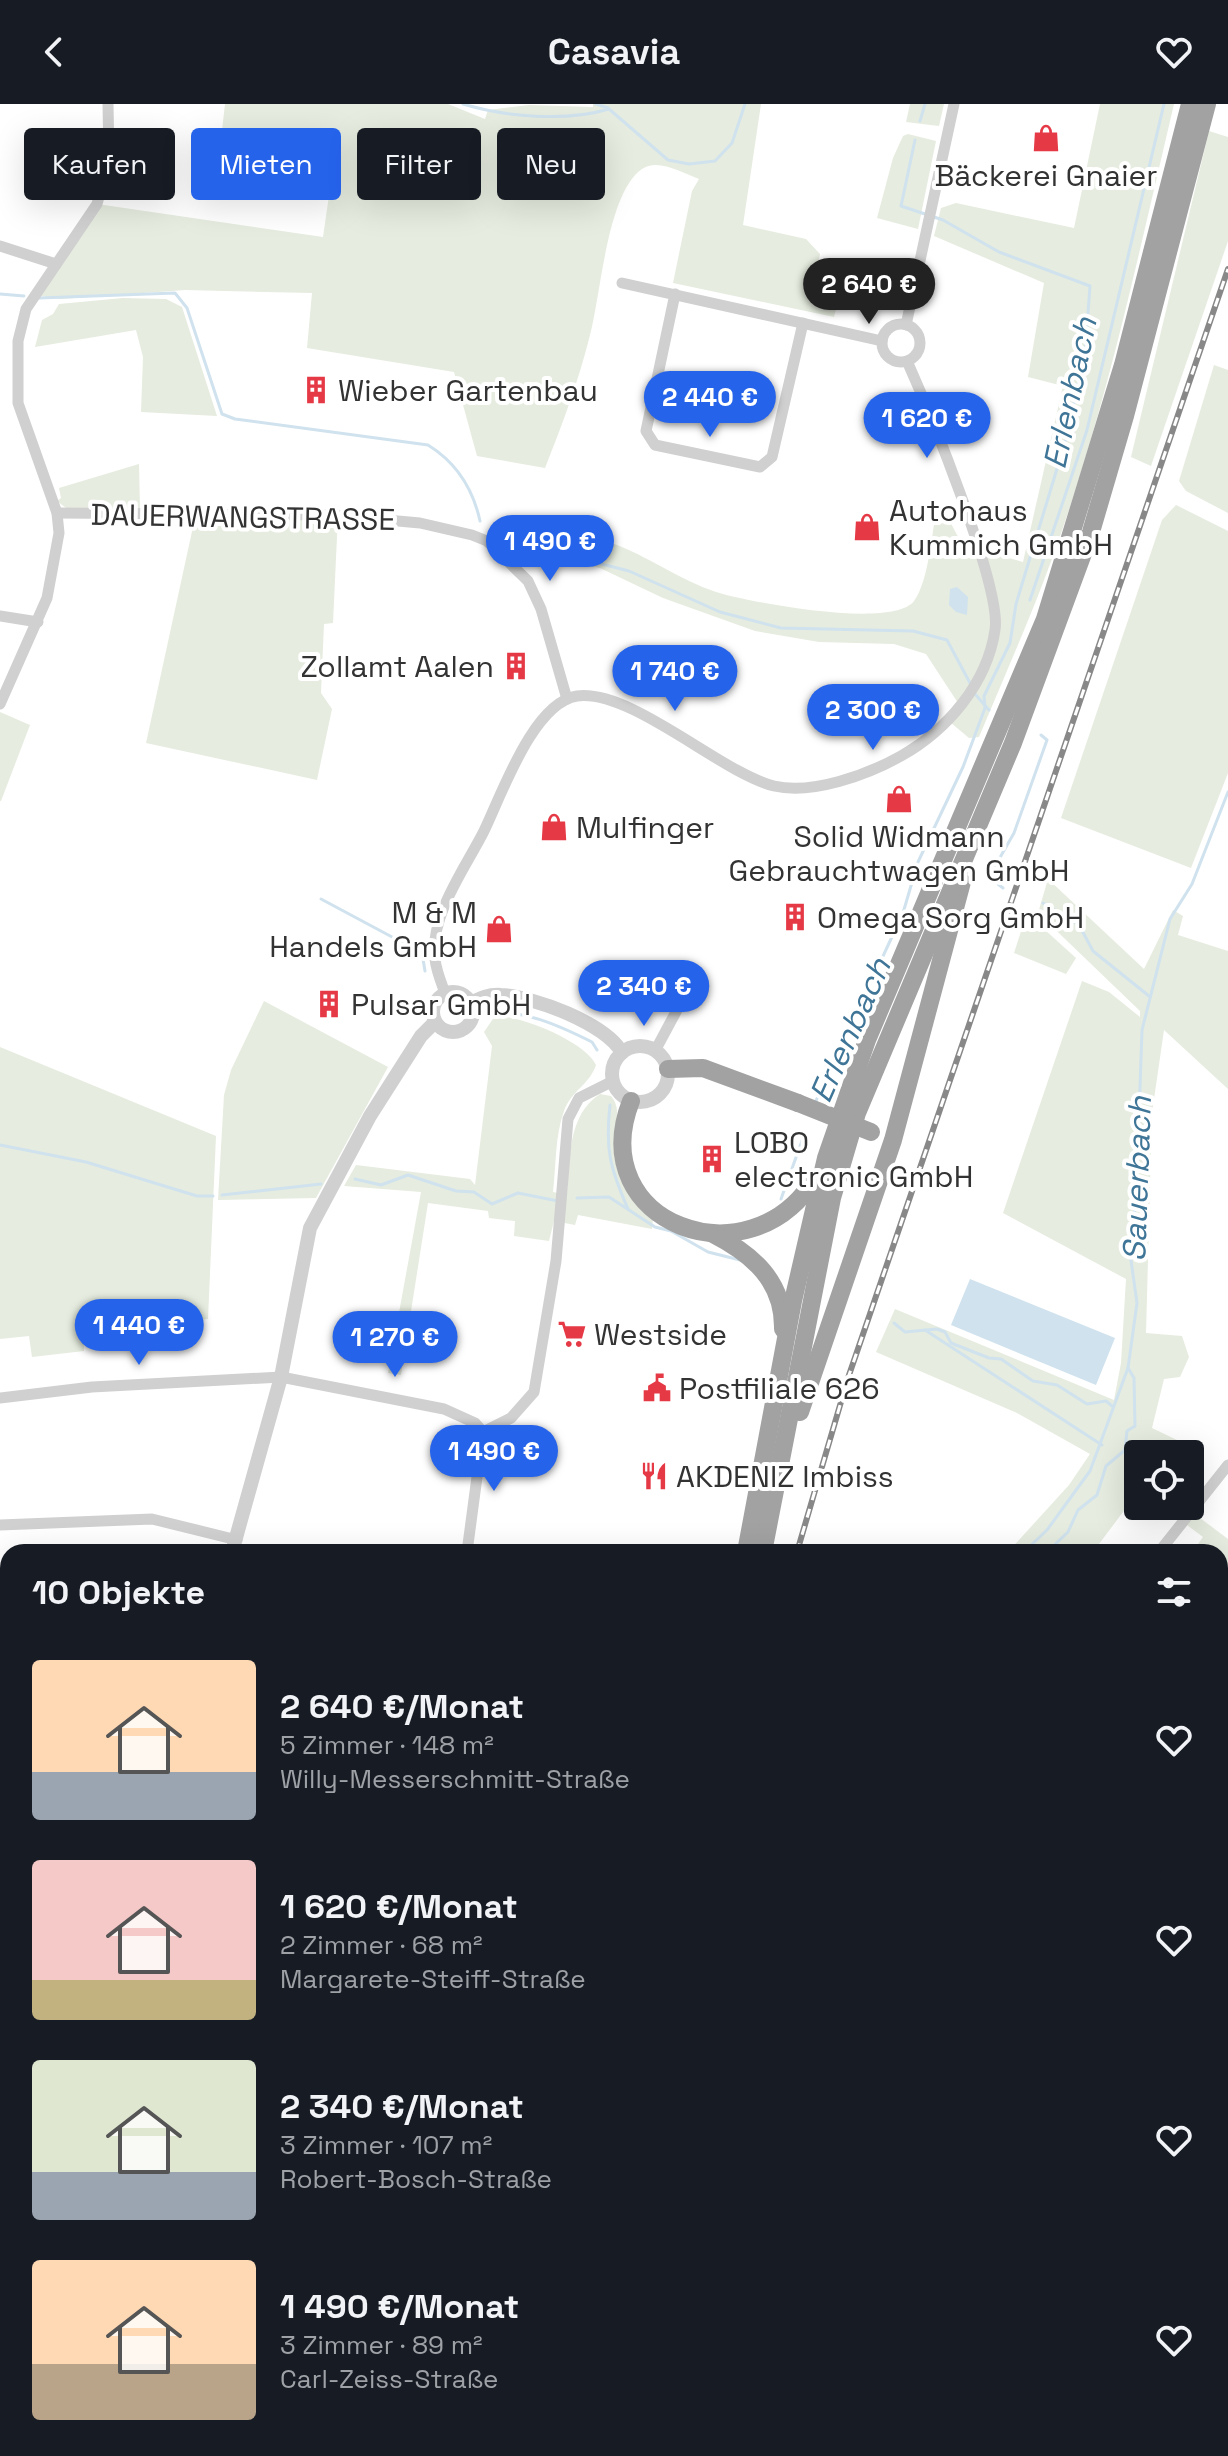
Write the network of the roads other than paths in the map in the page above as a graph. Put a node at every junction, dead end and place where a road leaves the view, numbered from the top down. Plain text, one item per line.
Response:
1 (108, 104) edge
2 (954, 104) edge
3 (1190, 104) edge
4 (1207, 104) edge
5 (0, 246) edge
6 (56, 264) junction
7 (622, 283) dead end
8 (675, 294) junction
9 (803, 323) junction
10 (906, 325) junction
11 (882, 341) junction
12 (907, 361) junction
13 (57, 513) junction
14 (0, 616) edge
15 (38, 622) junction
16 (567, 699) junction
17 (0, 704) edge
18 (975, 834) junction
19 (693, 980) dead end
20 (445, 993) junction
21 (471, 1003) junction
22 (435, 1022) junction
23 (655, 1051) junction
24 (622, 1053) junction
25 (668, 1069) junction
26 (613, 1081) junction
27 (631, 1101) junction
28 (893, 1140) junction
29 (826, 1158) junction
30 (710, 1233) junction
31 (781, 1368) junction
32 (281, 1377) junction
33 (0, 1398) edge
34 (483, 1432) junction
35 (1228, 1465) edge
36 (774, 1486) junction
37 (0, 1525) edge
38 (228, 1544) edge
39 (235, 1544) edge
40 (468, 1544) edge
41 (748, 1544) edge
42 (764, 1544) edge
43 (1165, 1544) edge

1 - 6 street
2 - 10 street
3 - 29 highway
4 - 18 highway
5 - 6 street
6 - 13 street
7 - 8 street
8 - 9 street
8 - 9 street
9 - 11 street
10 - 11 street
10 - 12 street
11 - 12 street
12 - 16 street
13 - 15 street
13 - 16 street, DAUERWANGSTRASSE
14 - 15 street
15 - 17 street
16 - 20 street
18 - 28 highway
18 - 36 highway
19 - 23 street
20 - 21 street
20 - 22 street
21 - 22 street
21 - 24 street
22 - 32 street
23 - 24 street
23 - 25 street
24 - 26 street
25 - 27 street
25 - 28 highway, bridge
26 - 27 street
26 - 34 street
27 - 30 highway
28 - 36 highway
29 - 30 highway
29 - 31 highway
30 - 31 highway
31 - 41 highway
32 - 33 street
32 - 34 street
32 - 39 street
34 - 40 street
35 - 43 street
36 - 42 highway
37 - 38 street

